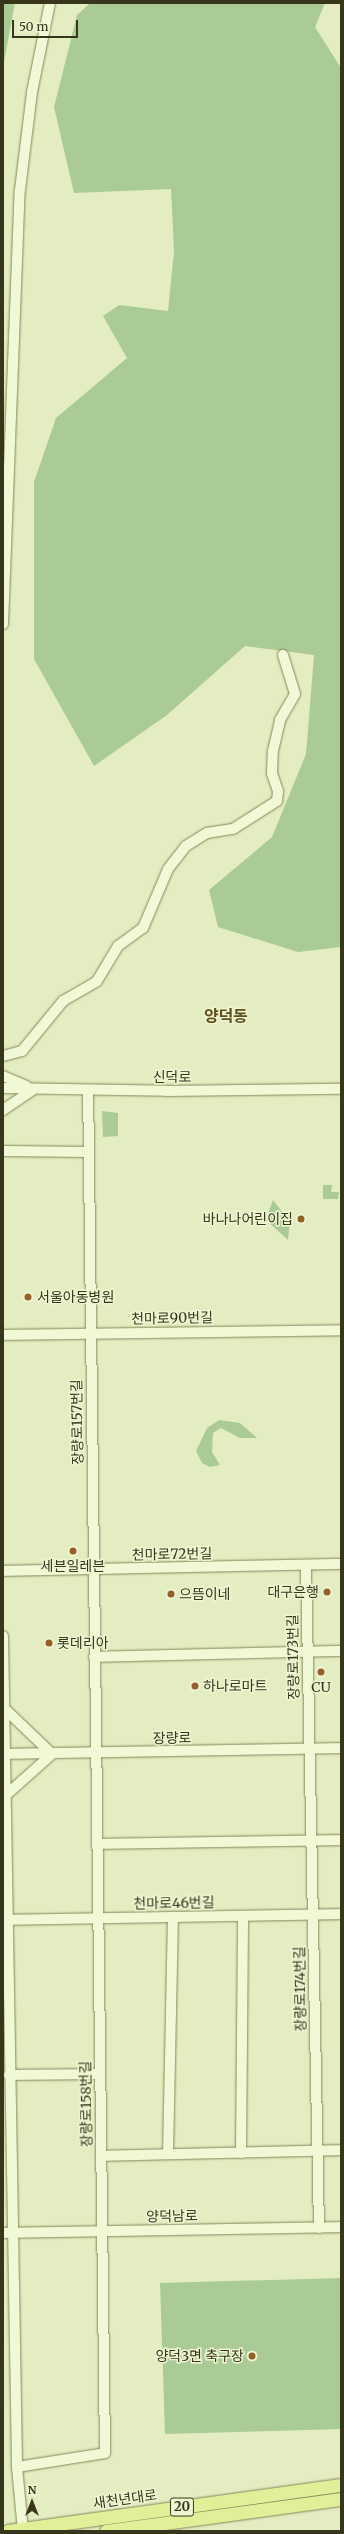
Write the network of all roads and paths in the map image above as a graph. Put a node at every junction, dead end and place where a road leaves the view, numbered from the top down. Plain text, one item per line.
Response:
1 (50, 3) edge
2 (8, 374) edge
3 (3, 624) edge
4 (283, 655) dead end
5 (3, 1056) edge
6 (3, 1076) edge
7 (3, 1088) edge
8 (341, 1089) edge
9 (33, 1090) junction
10 (88, 1090) junction
11 (3, 1110) edge
12 (3, 1151) edge
13 (88, 1152) junction
14 (341, 1330) edge
15 (90, 1334) junction
16 (3, 1335) edge
17 (341, 1564) edge
18 (306, 1565) junction
19 (93, 1569) junction
20 (3, 1571) edge
21 (3, 1636) edge
22 (341, 1651) edge
23 (307, 1652) junction
24 (94, 1657) junction
25 (4, 1709) edge
26 (341, 1748) edge
27 (308, 1749) junction
28 (95, 1753) junction
29 (4, 1754) edge
30 (52, 1754) junction
31 (4, 1795) edge
32 (4, 1834) edge
33 (310, 1840) junction
34 (341, 1840) edge
35 (97, 1844) junction
36 (312, 1914) junction
37 (341, 1914) edge
38 (243, 1916) junction
39 (173, 1917) junction
40 (98, 1918) junction
41 (5, 1920) edge
42 (7, 2068) edge
43 (100, 2074) junction
44 (341, 2150) edge
45 (317, 2151) junction
46 (241, 2152) junction
47 (168, 2154) junction
48 (101, 2156) junction
49 (341, 2227) edge
50 (319, 2228) junction
51 (102, 2232) junction
52 (14, 2233) junction
53 (3, 2234) edge
54 (17, 2467) junction
55 (341, 2485) edge
56 (341, 2499) edge
57 (23, 2530) edge
58 (8, 2531) edge
59 (106, 2531) edge

1 - 2 street
2 - 3 street
4 - 5 street
6 - 9 street
7 - 9 street, 신덕로
8 - 10 street, 신덕로
9 - 10 street, 신덕로
9 - 11 street
10 - 13 street, 장량로157번길
12 - 13 street
13 - 15 street, 장량로157번길
14 - 15 street, 천마로90번길
15 - 16 street, 천마로90번길
15 - 19 street, 장량로157번길
17 - 18 street, 천마로72번길
18 - 19 street, 천마로72번길
18 - 23 street, 장량로173번길
19 - 20 street, 천마로72번길
19 - 24 street, 장량로157번길
21 - 25 street
22 - 23 street
23 - 24 street
23 - 27 street, 장량로173번길
24 - 28 street, 장량로157번길
25 - 29 street
25 - 30 street
26 - 27 street, 장량로
27 - 28 street, 장량로
27 - 33 street, 장량로174번길
28 - 30 street, 장량로
28 - 35 street, 장량로158번길
29 - 30 street, 장량로
29 - 31 street
30 - 31 street
31 - 32 street
32 - 41 street
33 - 34 street
33 - 35 street
33 - 36 street, 장량로174번길
35 - 40 street, 장량로158번길
36 - 37 street, 천마로46번길
36 - 38 street, 천마로46번길
36 - 45 street, 장량로174번길
38 - 39 street, 천마로46번길
38 - 46 street
39 - 40 street, 천마로46번길
39 - 47 street
40 - 41 street, 천마로46번길
40 - 43 street, 장량로158번길
41 - 42 street
42 - 43 street
42 - 52 street
43 - 48 street, 장량로158번길
44 - 45 street
45 - 46 street
45 - 50 street, 장량로174번길
46 - 47 street
47 - 48 street
48 - 51 street, 장량로158번길
49 - 50 street, 양덕남로
50 - 51 street, 양덕남로
51 - 52 street, 양덕남로
51 - 54 street, 장량로158번길
52 - 53 street, 양덕남로
52 - 54 street
54 - 57 street
55 - 57 main road, 새천년대로 / 20
56 - 59 main road, 새천년대로 / 20
57 - 58 main road, 새천년대로

